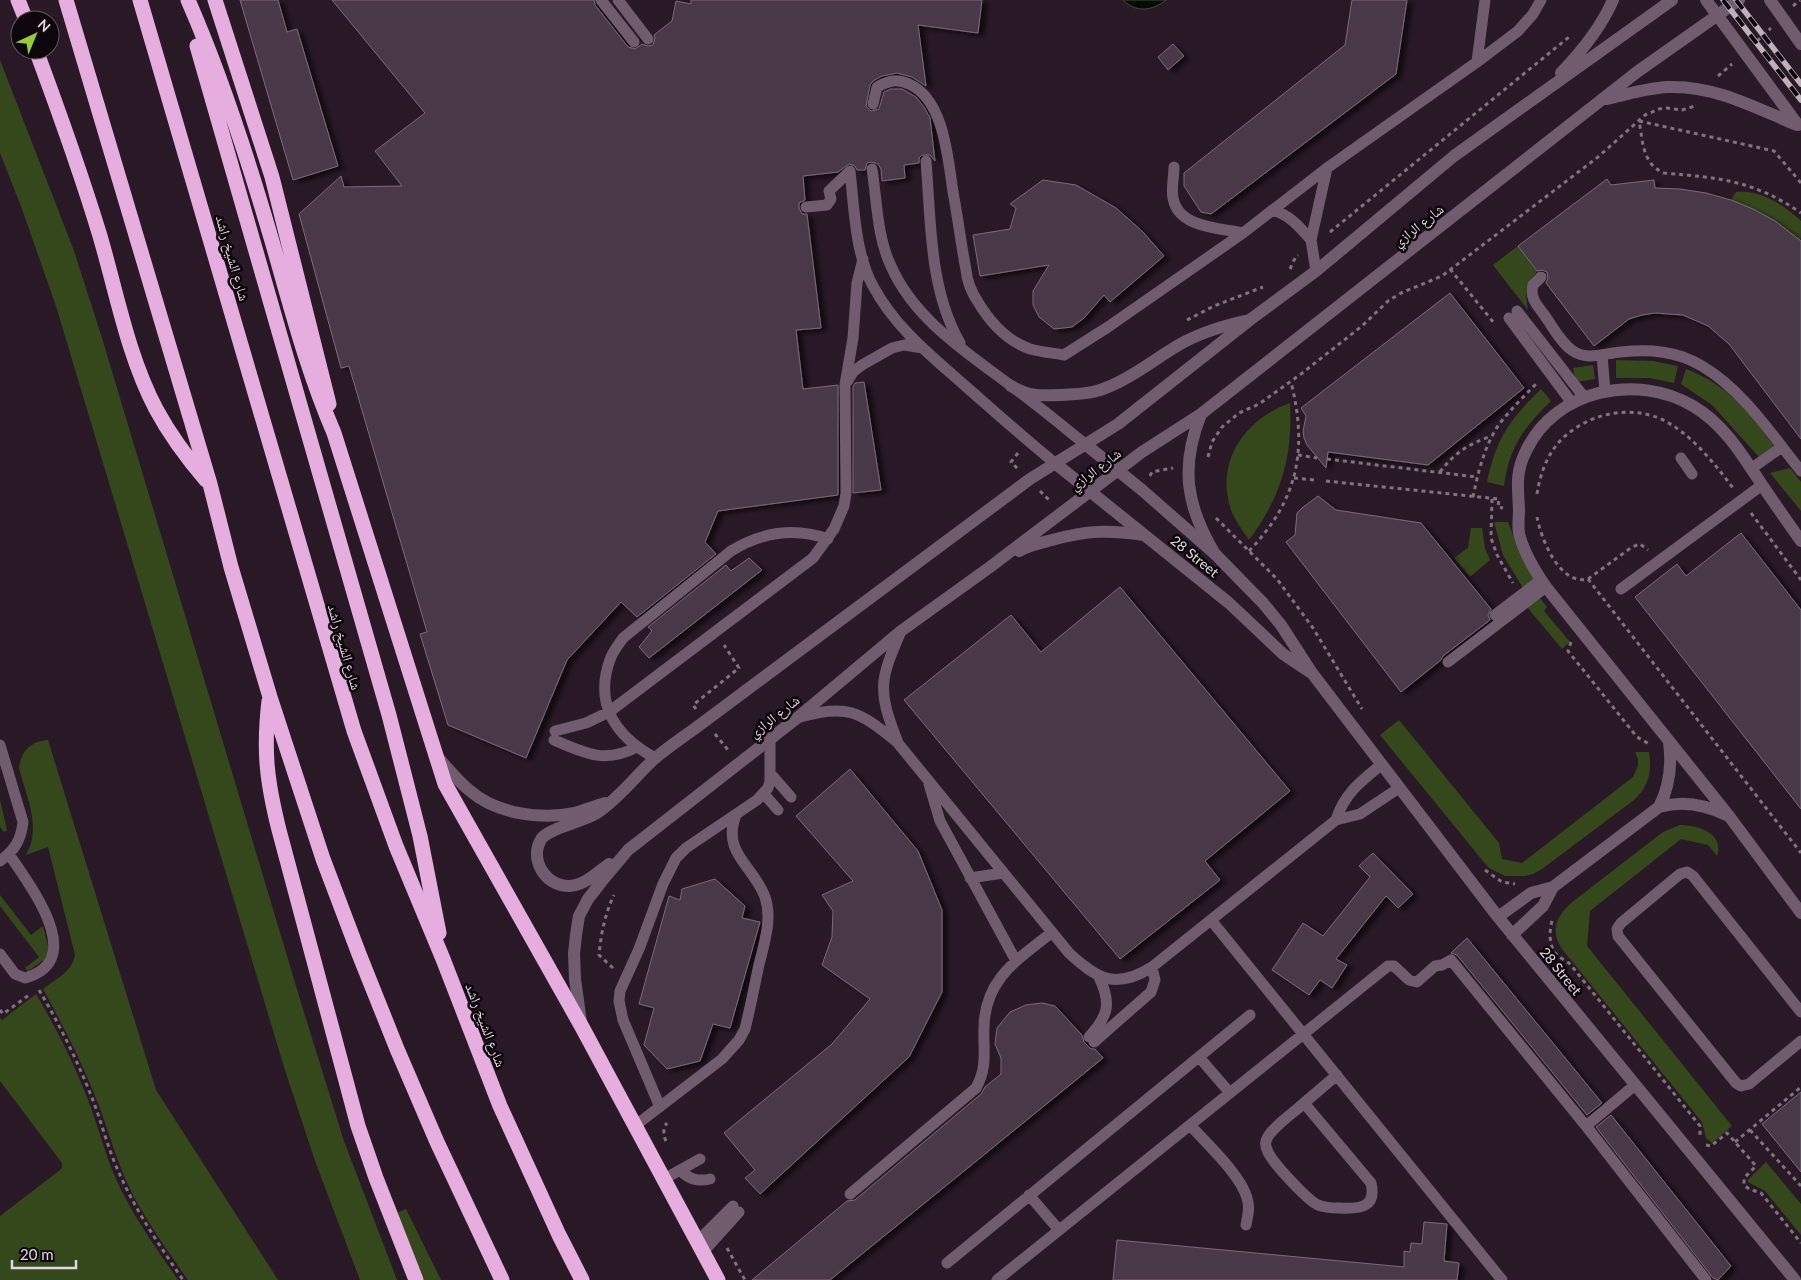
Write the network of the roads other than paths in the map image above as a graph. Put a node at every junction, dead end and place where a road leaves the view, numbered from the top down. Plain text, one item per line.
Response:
1 (66, 0) edge
2 (140, 0) edge
3 (186, 0) edge
4 (215, 0) edge
5 (601, 0) edge
6 (618, 0) edge
7 (1485, 0) edge
8 (1541, 0) edge
9 (1613, 0) edge
10 (1672, 0) edge
11 (1706, 0) edge
12 (1739, 0) edge
13 (1770, 0) edge
14 (1717, 14) junction
15 (648, 39) dead end
16 (634, 42) dead end
17 (1801, 44) edge
18 (40, 60) edge
19 (1478, 62) junction
20 (1544, 92) junction
21 (1602, 100) junction
22 (873, 104) dead end
23 (1799, 128) edge
24 (926, 161) dead end
25 (1174, 167) dead end
26 (1327, 168) junction
27 (872, 169) dead end
28 (806, 207) dead end
29 (1272, 210) junction
30 (1243, 233) junction
31 (1311, 243) junction
32 (863, 259) junction
33 (1316, 271) junction
34 (1541, 277) dead end
35 (1513, 315) dead end
36 (1251, 319) junction
37 (923, 348) junction
38 (964, 351) junction
39 (1602, 355) junction
40 (845, 385) junction
41 (1012, 386) junction
42 (1606, 391) junction
43 (1578, 400) junction
44 (1201, 414) junction
45 (334, 433) junction
46 (1085, 444) junction
47 (1782, 447) junction
48 (1681, 458) dead end
49 (1056, 464) junction
50 (1752, 468) junction
51 (1118, 470) junction
52 (1801, 471) edge
53 (1692, 474) dead end
54 (210, 484) junction
55 (1762, 485) junction
56 (1090, 491) junction
57 (1144, 534) junction
58 (828, 539) junction
59 (1801, 541) edge
60 (1215, 554) junction
61 (990, 567) junction
62 (1544, 583) junction
63 (1621, 589) dead end
64 (1495, 614) dead end
65 (901, 631) junction
66 (1448, 662) dead end
67 (1312, 674) junction
68 (270, 697) junction
69 (609, 712) junction
70 (797, 718) junction
71 (770, 739) junction
72 (897, 742) junction
73 (1669, 742) junction
74 (0, 745) edge
75 (637, 747) junction
76 (435, 754) junction
77 (655, 758) junction
78 (1381, 765) junction
79 (770, 774) junction
80 (928, 780) junction
81 (1399, 788) junction
82 (764, 794) junction
83 (791, 797) dead end
84 (612, 800) junction
85 (1659, 807) junction
86 (778, 810) dead end
87 (736, 816) junction
88 (1729, 816) junction
89 (1336, 820) junction
90 (628, 850) junction
91 (5, 858) edge
92 (1003, 873) junction
93 (970, 878) junction
94 (1553, 888) junction
95 (1801, 913) edge
96 (1498, 917) junction
97 (1211, 920) junction
98 (1051, 933) junction
99 (1512, 935) junction
100 (0, 954) edge
101 (443, 959) junction
102 (1016, 961) junction
103 (1152, 966) junction
104 (1100, 977) junction
105 (1801, 1012) edge
106 (1250, 1015) dead end
107 (582, 1027) junction
108 (1303, 1034) junction
109 (1801, 1041) edge
110 (1199, 1057) junction
111 (1337, 1075) junction
112 (1635, 1085) junction
113 (1230, 1093) junction
114 (1304, 1103) junction
115 (660, 1107) junction
116 (1190, 1125) junction
117 (636, 1126) junction
118 (1586, 1126) junction
119 (700, 1159) dead end
120 (680, 1170) junction
121 (664, 1179) junction
122 (710, 1179) dead end
123 (850, 1194) dead end
124 (1029, 1195) junction
125 (736, 1209) dead end
126 (1246, 1225) dead end
127 (1059, 1230) junction
128 (700, 1246) junction
129 (947, 1263) dead end
130 (416, 1280) edge
131 (502, 1280) edge
132 (582, 1280) edge
133 (718, 1280) edge
134 (997, 1280) edge
135 (1502, 1280) edge
136 (1706, 1280) edge
137 (1795, 1280) edge

1 - 54 highway
2 - 101 highway, شارع الشيخ راشد
3 - 45 highway
3 - 101 highway
4 - 45 highway
5 - 16 lane
6 - 15 lane
7 - 19 lane
8 - 19 lane
9 - 20 street
10 - 20 street, شارع الرازي
11 - 14 street
12 - 14 street, شارع الرازي
13 - 17 street
14 - 21 street, شارع الرازي
14 - 23 street
18 - 54 highway
19 - 26 lane
20 - 33 street, شارع الرازي
21 - 23 street
21 - 44 street, شارع الرازي
22 - 30 lane
24 - 38 lane
25 - 30 lane
26 - 29 lane
26 - 31 lane
27 - 38 lane
28 - 32 lane
29 - 30 lane
29 - 31 lane
31 - 33 lane
32 - 37 lane
32 - 40 lane
33 - 36 street, شارع الرازي
34 - 39 lane
35 - 43 lane
36 - 41 street
36 - 46 street, شارع الرازي
37 - 40 lane
37 - 49 lane
38 - 41 lane
39 - 42 lane
39 - 47 lane
40 - 58 lane
41 - 46 lane
42 - 43 street
42 - 50 street
43 - 62 street
44 - 51 street, شارع الرازي
44 - 60 street
45 - 76 highway
46 - 49 street, شارع الرازي
46 - 51 street, 28 Street
47 - 50 lane
47 - 52 lane
48 - 53 lane
49 - 56 street, 28 Street
49 - 77 street, شارع الرازي
50 - 55 street
51 - 56 street, شارع الرازي
51 - 60 street, 28 Street
54 - 68 highway
55 - 59 street
55 - 63 lane
56 - 57 street, 28 Street
56 - 61 street, شارع الرازي
57 - 61 street
57 - 67 street, 28 Street
58 - 69 lane
58 - 69 lane
60 - 67 street, 28 Street
61 - 65 street, شارع الرازي
62 - 64 lane
62 - 66 lane
62 - 73 street
65 - 70 street, شارع الرازي
65 - 72 lane
67 - 78 street, 28 Street
68 - 130 highway
68 - 131 highway
69 - 75 lane
69 - 75 lane
70 - 71 street, شارع الرازي
70 - 72 lane
71 - 79 lane
71 - 90 street, شارع الرازي
72 - 80 lane
73 - 85 street
73 - 88 street
74 - 91 lane
75 - 77 lane
76 - 84 street, شارع الرازي
76 - 107 highway
77 - 84 street, شارع الرازي
78 - 81 street, 28 Street
78 - 89 lane
79 - 82 lane
79 - 83 lane
80 - 92 lane
80 - 93 lane
81 - 89 lane
81 - 96 street, 28 Street
82 - 86 lane
82 - 87 lane
84 - 90 street
85 - 88 street
85 - 94 street
87 - 115 lane
87 - 115 lane
88 - 95 street
89 - 97 lane
90 - 107 street, شارع الرازي
91 - 100 lane
92 - 93 lane
92 - 98 lane
93 - 102 lane
94 - 96 street
94 - 99 street
96 - 99 street, 28 Street
97 - 103 lane
97 - 108 lane
98 - 102 lane
98 - 104 lane
99 - 112 street, 28 Street
101 - 132 highway, شارع الشيخ راشد
102 - 123 lane
103 - 104 lane
103 - 104 lane
105 - 109 lane
106 - 110 lane
107 - 117 highway
108 - 111 lane
108 - 113 lane
108 - 118 lane
110 - 113 lane
110 - 124 lane
111 - 114 lane
111 - 135 lane
112 - 118 lane
112 - 137 street, 28 Street
113 - 116 lane
114 - 114 lane
115 - 117 lane
116 - 126 lane
116 - 127 lane
117 - 121 highway
118 - 136 lane
119 - 120 lane
120 - 121 lane
120 - 122 lane
121 - 128 highway
124 - 127 lane
124 - 129 lane
125 - 128 lane
127 - 134 lane
128 - 133 highway

